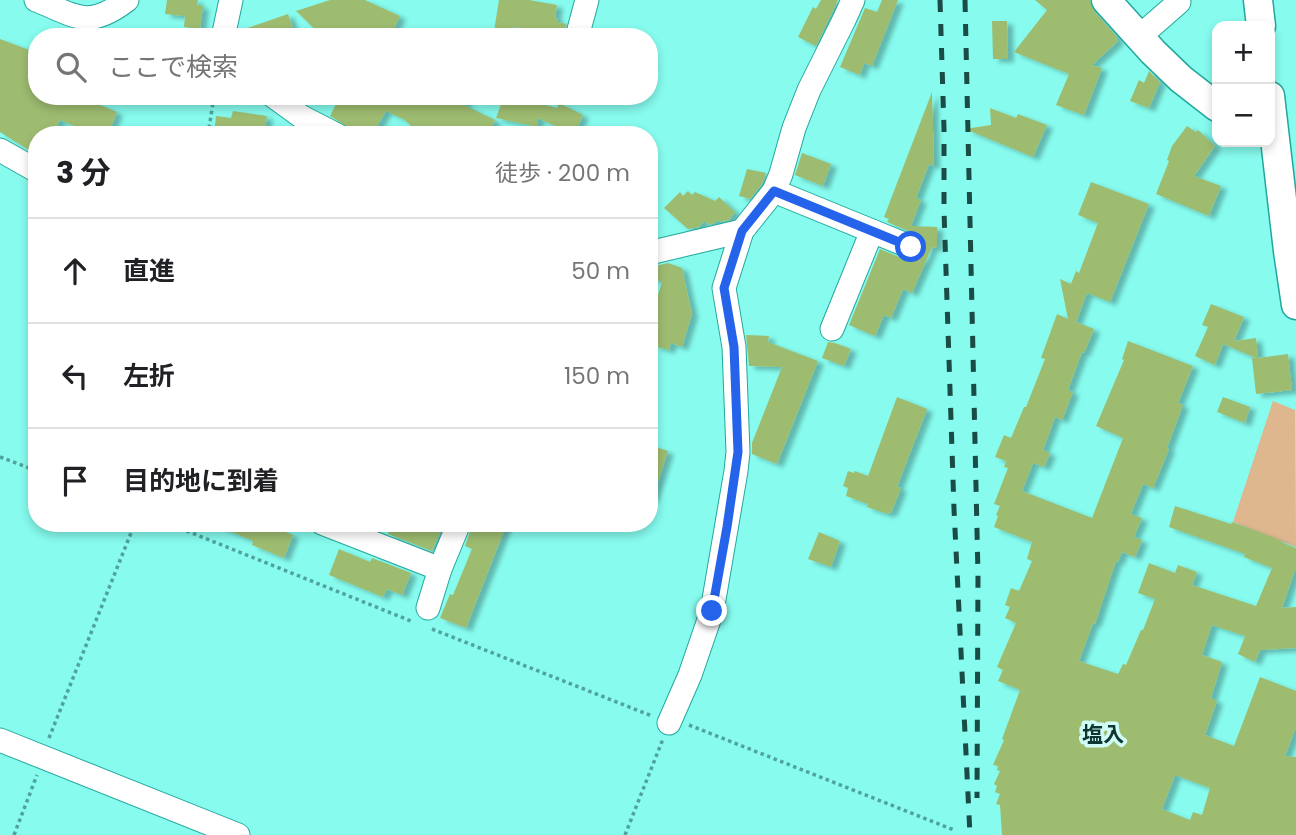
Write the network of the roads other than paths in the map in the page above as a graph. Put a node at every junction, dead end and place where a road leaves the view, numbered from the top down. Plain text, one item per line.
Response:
1 (36, 0) edge
2 (127, 0) edge
3 (231, 0) edge
4 (587, 0) edge
5 (853, 0) edge
6 (1106, 0) edge
7 (1258, 0) edge
8 (1179, 2) dead end
9 (1260, 21) edge
10 (225, 28) edge
11 (579, 28) edge
12 (1143, 33) junction
13 (1212, 103) edge
14 (286, 105) edge
15 (318, 126) edge
16 (1275, 133) edge
17 (0, 139) edge
18 (8, 154) edge
19 (1278, 155) edge
20 (28, 166) edge
21 (774, 191) junction
22 (742, 231) junction
23 (872, 231) junction
24 (911, 247) dead end
25 (658, 251) edge
26 (1296, 304) edge
27 (832, 329) dead end
28 (345, 532) edge
29 (455, 532) edge
30 (440, 569) junction
31 (428, 608) dead end
32 (670, 721) road end
33 (0, 740) edge
34 (238, 835) edge

1 - 2 street
3 - 10 street
4 - 11 street
5 - 21 street
6 - 12 street
7 - 9 street
8 - 12 street
12 - 13 street
14 - 15 street
16 - 19 street
17 - 18 street
18 - 20 street
19 - 26 street
21 - 22 street
21 - 23 street
22 - 25 street
22 - 32 street
23 - 24 street
23 - 27 street
28 - 30 street
29 - 30 street
30 - 31 street
33 - 34 street

